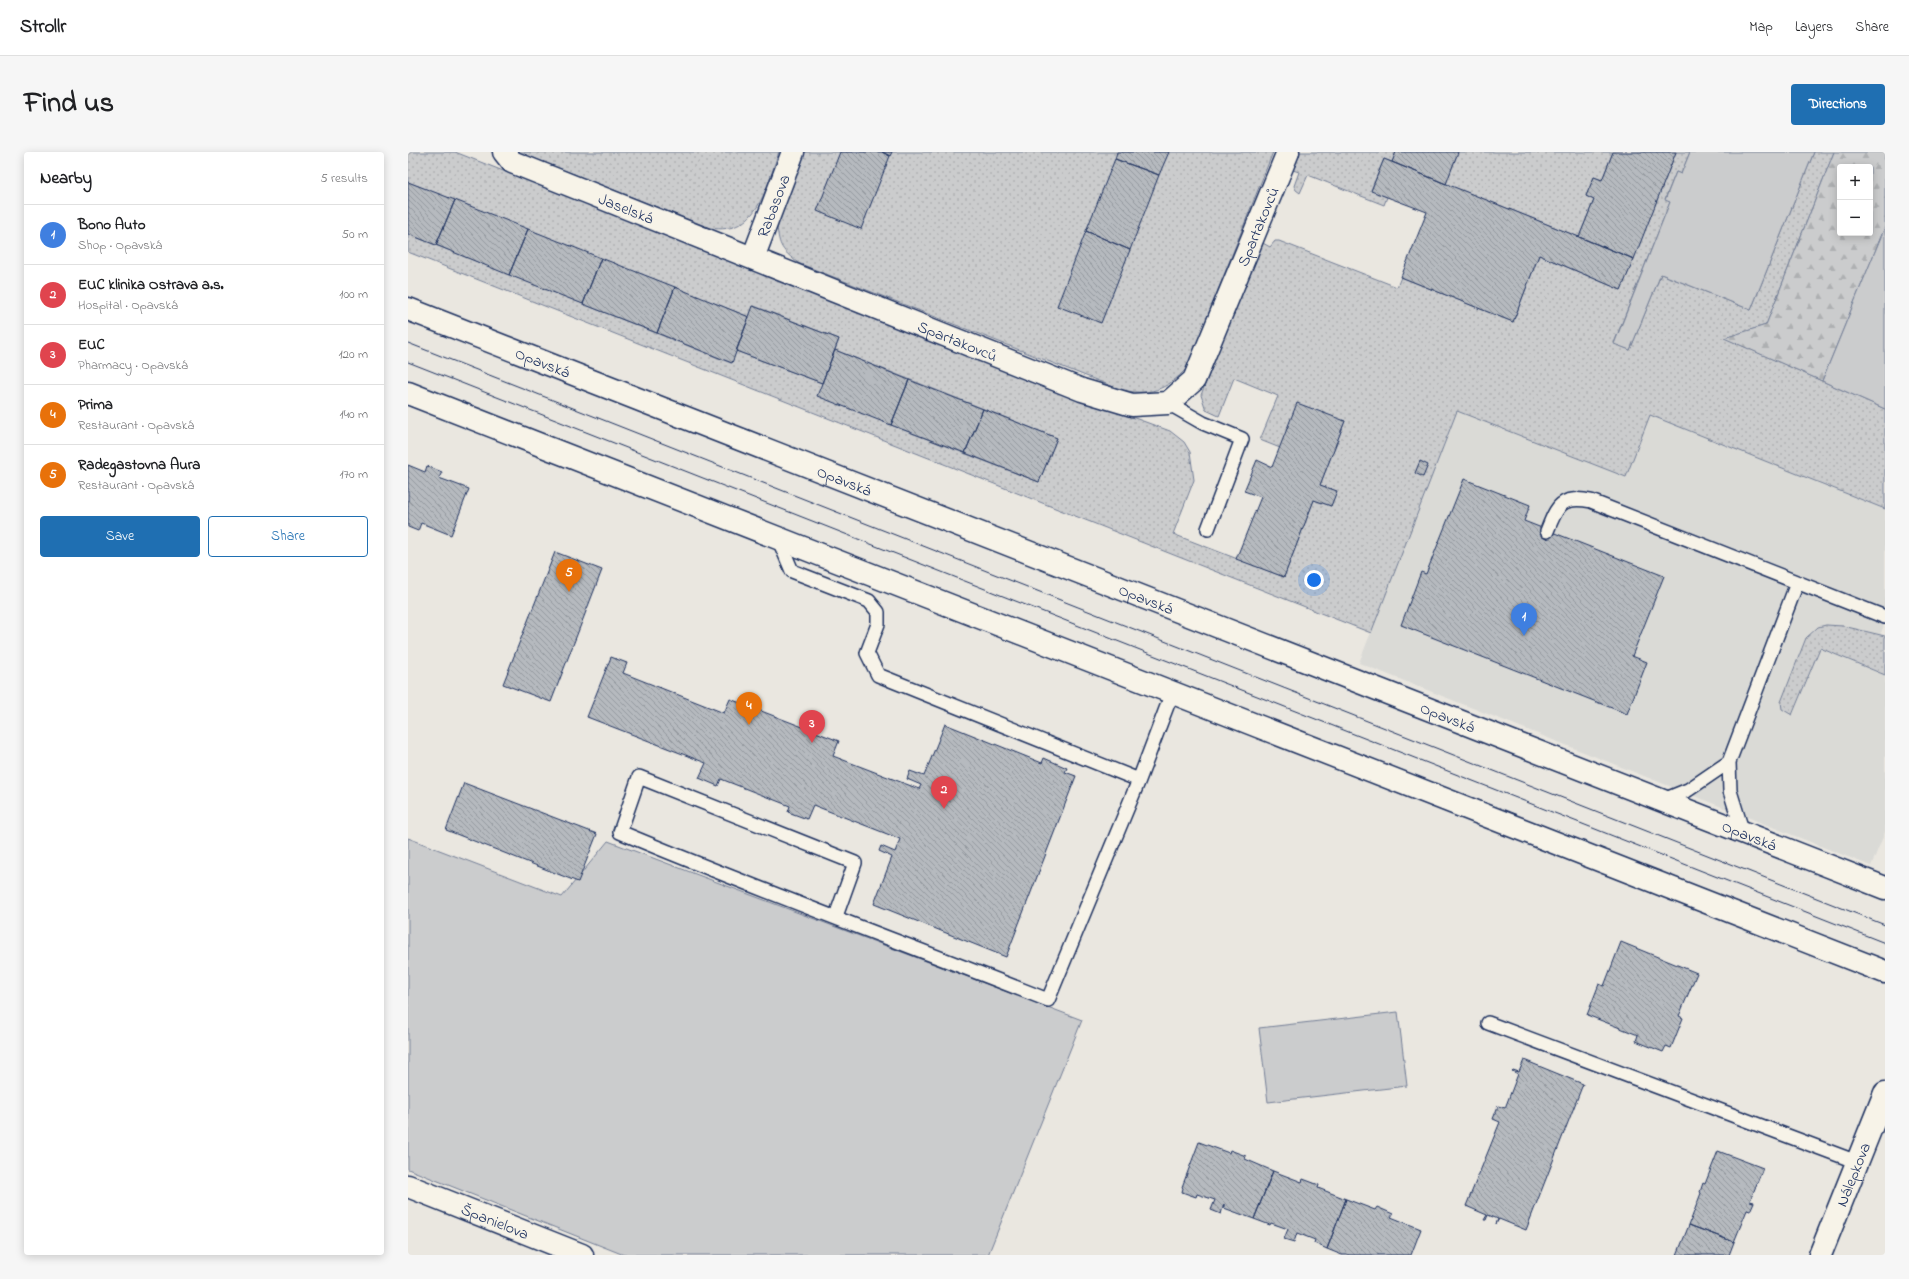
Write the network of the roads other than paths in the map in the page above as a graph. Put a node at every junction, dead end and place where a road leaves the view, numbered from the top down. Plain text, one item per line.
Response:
1 (504, 152) edge
2 (793, 152) edge
3 (1288, 152) edge
4 (753, 258) junction
5 (408, 309) edge
6 (408, 393) edge
7 (1168, 402) junction
8 (1208, 529) dead end
9 (1547, 530) dead end
10 (778, 538) junction
11 (1797, 583) junction
12 (1885, 617) edge
13 (1172, 693) junction
14 (1729, 762) junction
15 (1139, 780) junction
16 (1660, 801) junction
17 (1743, 833) junction
18 (1885, 888) edge
19 (836, 916) junction
20 (1885, 972) edge
21 (1488, 1023) dead end
22 (1885, 1093) edge
23 (1857, 1162) junction
24 (408, 1186) edge
25 (582, 1255) edge
26 (1820, 1255) edge

1 - 4 main road, Jaselská
2 - 4 main road, Rabasova
3 - 7 main road, Spartakovců
4 - 7 main road, Spartakovců
5 - 16 main road, Opavská
6 - 10 main road
7 - 8 lane
9 - 11 lane
10 - 13 main road
10 - 15 lane
11 - 12 lane
11 - 14 lane
13 - 15 lane
13 - 20 main road
14 - 16 lane
14 - 17 lane
15 - 19 lane
16 - 17 main road, Opavská
17 - 18 main road, Opavská
19 - 19 lane
21 - 23 lane
22 - 23 main road, Nálepkova
23 - 26 main road, Nálepkova
24 - 25 main road, Španielova

